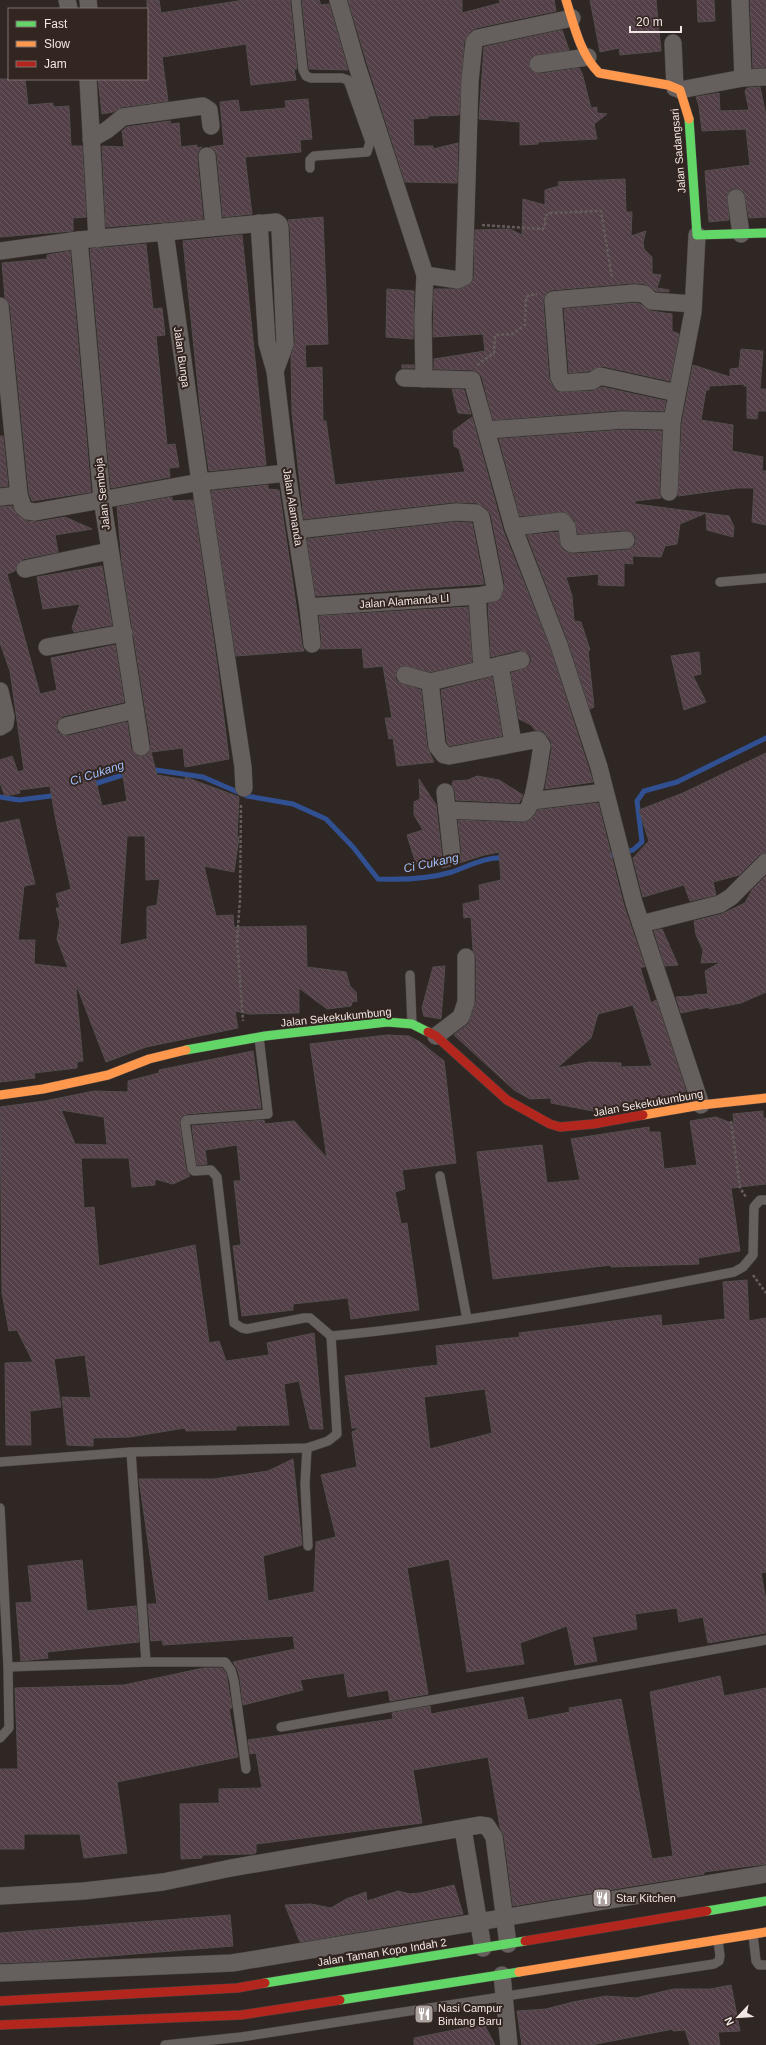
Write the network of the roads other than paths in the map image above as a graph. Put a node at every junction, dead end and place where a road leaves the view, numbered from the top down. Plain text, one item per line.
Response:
1 (296, 0) edge
2 (338, 0) edge
3 (566, 0) edge
4 (740, 0) edge
5 (572, 18) junction
6 (673, 43) dead end
7 (588, 57) junction
8 (538, 64) dead end
9 (743, 78) junction
10 (766, 78) edge
11 (88, 80) edge
12 (677, 89) junction
13 (211, 126) dead end
14 (91, 139) junction
15 (207, 156) dead end
16 (310, 168) dead end
17 (736, 198) dead end
18 (259, 223) junction
19 (214, 227) junction
20 (165, 232) junction
21 (766, 233) edge
22 (741, 234) junction
23 (697, 235) junction
24 (97, 239) junction
25 (80, 240) junction
26 (0, 251) edge
27 (425, 275) junction
28 (694, 304) junction
29 (0, 306) edge
30 (1, 335) edge
31 (275, 370) junction
32 (404, 378) dead end
33 (424, 379) junction
34 (677, 393) junction
35 (6, 419) edge
36 (672, 421) junction
37 (487, 430) junction
38 (287, 473) junction
39 (200, 482) junction
40 (669, 492) dead end
41 (19, 495) junction
42 (0, 497) edge
43 (102, 499) junction
44 (513, 526) junction
45 (296, 530) junction
46 (626, 540) dead end
47 (109, 551) junction
48 (26, 569) dead end
49 (766, 578) edge
50 (720, 582) dead end
51 (477, 596) junction
52 (308, 607) junction
53 (124, 633) junction
54 (312, 644) dead end
55 (47, 647) dead end
56 (521, 660) dead end
57 (500, 665) junction
58 (482, 668) junction
59 (405, 675) dead end
60 (430, 682) junction
61 (0, 692) edge
62 (135, 710) junction
63 (66, 726) dead end
64 (0, 727) edge
65 (513, 743) junction
66 (141, 747) dead end
67 (445, 792) dead end
68 (597, 794) dead end
69 (243, 795) road end
70 (532, 801) junction
71 (447, 810) junction
72 (452, 856) dead end
73 (766, 862) edge
74 (641, 924) junction
75 (466, 957) dead end
76 (410, 974) dead end
77 (412, 1024) junction
78 (436, 1036) junction
79 (259, 1037) junction
80 (0, 1095) edge
81 (766, 1098) edge
82 (701, 1105) junction
83 (440, 1176) dead end
84 (766, 1200) edge
85 (467, 1319) junction
86 (331, 1336) junction
87 (307, 1448) junction
88 (131, 1452) junction
89 (0, 1462) edge
90 (0, 1508) edge
91 (308, 1546) dead end
92 (766, 1640) edge
93 (146, 1662) junction
94 (8, 1667) junction
95 (281, 1728) dead end
96 (0, 1738) edge
97 (246, 1769) dead end
98 (462, 1829) junction
99 (766, 1874) edge
100 (0, 1896) edge
101 (766, 1901) edge
102 (505, 1918) junction
103 (479, 1923) junction
104 (766, 1932) edge
105 (753, 1934) junction
106 (718, 1940) junction
107 (508, 1944) junction
108 (483, 1948) junction
109 (766, 1965) edge
110 (0, 1973) edge
111 (502, 1976) junction
112 (504, 1996) junction
113 (4, 2000) edge
114 (12, 2024) junction
115 (0, 2025) edge
116 (165, 2045) edge
117 (509, 2045) edge

1 - 16 lane
2 - 27 street
3 - 5 main road
4 - 9 street
5 - 7 main road
5 - 27 street
6 - 12 street
7 - 8 street
7 - 12 main road
9 - 10 street
9 - 12 street
11 - 14 street
12 - 23 main road, Jalan Sadangsari
13 - 14 street
14 - 24 street
15 - 19 street
17 - 22 street
18 - 19 street
18 - 31 street, Jalan Alamanda
18 - 31 street, Jalan Alamanda
19 - 20 street
20 - 24 street
20 - 39 street, Jalan Bunga
21 - 22 main road
22 - 23 main road
23 - 28 street
24 - 25 street
25 - 26 street
25 - 43 street, Jalan Semboja
27 - 33 street
28 - 34 street
28 - 34 street
29 - 30 street
30 - 35 street
31 - 38 street, Jalan Alamanda
32 - 33 street
33 - 37 street
34 - 36 street
35 - 41 street
36 - 37 street
36 - 40 street
37 - 44 street
38 - 39 street
38 - 45 street, Jalan Alamanda
39 - 43 street
39 - 69 street, Jalan Bunga
41 - 42 street
41 - 43 street
43 - 47 street, Jalan Semboja
44 - 46 street
44 - 74 street
45 - 51 street, Jalan Alamanda Ll
45 - 52 street, Jalan Alamanda
47 - 48 street
47 - 53 street, Jalan Semboja
49 - 50 lane
51 - 52 street, Jalan Alamanda Ll
51 - 58 street
52 - 54 street, Jalan Alamanda
53 - 55 street
53 - 62 street, Jalan Semboja
56 - 57 street
57 - 58 street
57 - 65 street
58 - 60 street
59 - 60 street
60 - 65 street
61 - 64 street
62 - 63 street
62 - 66 street, Jalan Semboja
65 - 70 street
67 - 71 street
68 - 70 street
70 - 71 street
71 - 72 street
73 - 74 street
74 - 82 street
75 - 78 street
76 - 77 lane
77 - 78 main road, Jalan Sekekukumbung
77 - 79 main road, Jalan Sekekukumbung
78 - 82 main road, Jalan Sekekukumbung
79 - 80 main road, Jalan Sekekukumbung
79 - 86 lane
81 - 82 main road, Jalan Sekekukumbung
83 - 85 lane
84 - 85 lane
85 - 86 lane
86 - 87 lane
87 - 88 lane
87 - 91 lane
88 - 89 lane
88 - 93 lane
90 - 94 lane
92 - 95 lane
93 - 94 lane
93 - 97 lane
94 - 96 lane
98 - 100 street
98 - 102 street
98 - 103 street
99 - 102 street
101 - 107 main road, Jalan Taman Kopo Indah 2
102 - 103 street
102 - 107 street
103 - 108 street
103 - 110 street
104 - 105 main road
105 - 106 main road
105 - 109 lane
106 - 111 main road
106 - 112 lane
107 - 108 main road, Jalan Taman Kopo Indah 2
108 - 113 main road, Jalan Taman Kopo Indah 2
111 - 112 street
111 - 114 main road
112 - 116 lane
112 - 117 street
113 - 114 main road
114 - 115 main road

